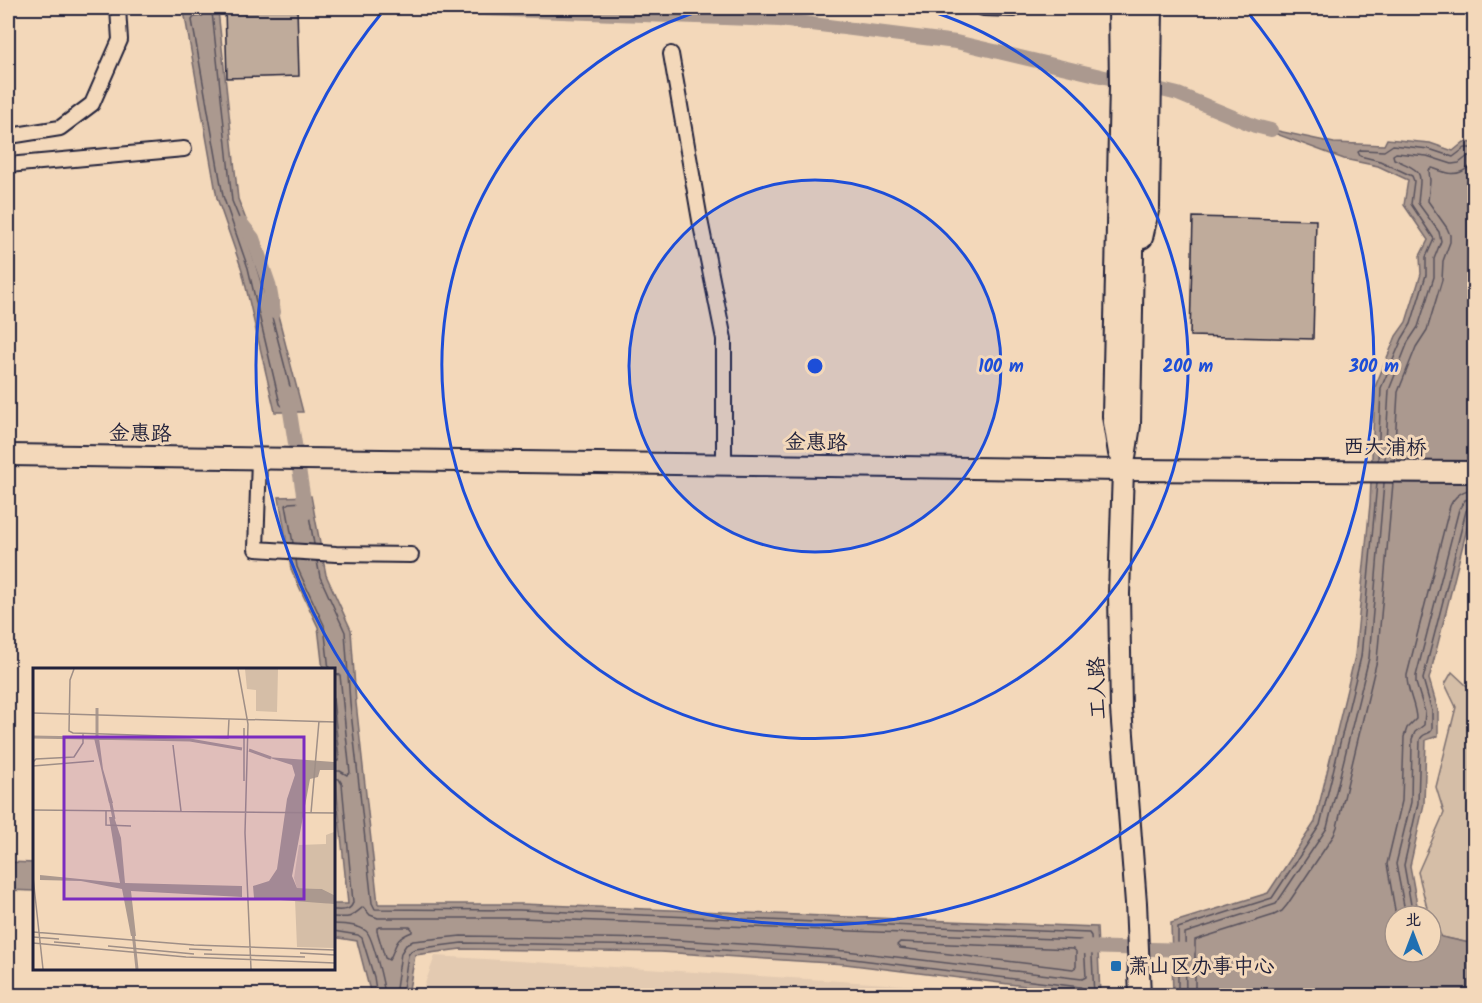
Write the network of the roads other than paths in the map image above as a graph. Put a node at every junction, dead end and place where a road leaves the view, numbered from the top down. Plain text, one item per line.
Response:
1 (118, 8) edge
2 (983, 8) edge
3 (1014, 8) edge
4 (1109, 8) edge
5 (1119, 8) edge
6 (1135, 8) edge
7 (1152, 8) edge
8 (671, 54) dead end
9 (8, 135) edge
10 (184, 149) dead end
11 (8, 165) edge
12 (1126, 198) junction
13 (1124, 292) junction
14 (8, 455) edge
15 (266, 459) junction
16 (724, 465) junction
17 (1122, 470) junction
18 (1295, 470) joint
19 (1474, 472) edge
20 (411, 555) dead end
21 (1140, 996) edge

1 - 9 street
2 - 3 street
4 - 13 main road
5 - 12 main road
6 - 12 main road
7 - 13 main road
8 - 16 street
10 - 11 street
12 - 13 main road, 工人路
13 - 17 main road, 工人路
14 - 15 main road, 金惠路
15 - 16 main road, 金惠路
15 - 20 street
16 - 17 main road, 金惠路
17 - 18 main road, 金惠路
17 - 21 main road, 工人路
18 - 19 main road, 西大浦桥

